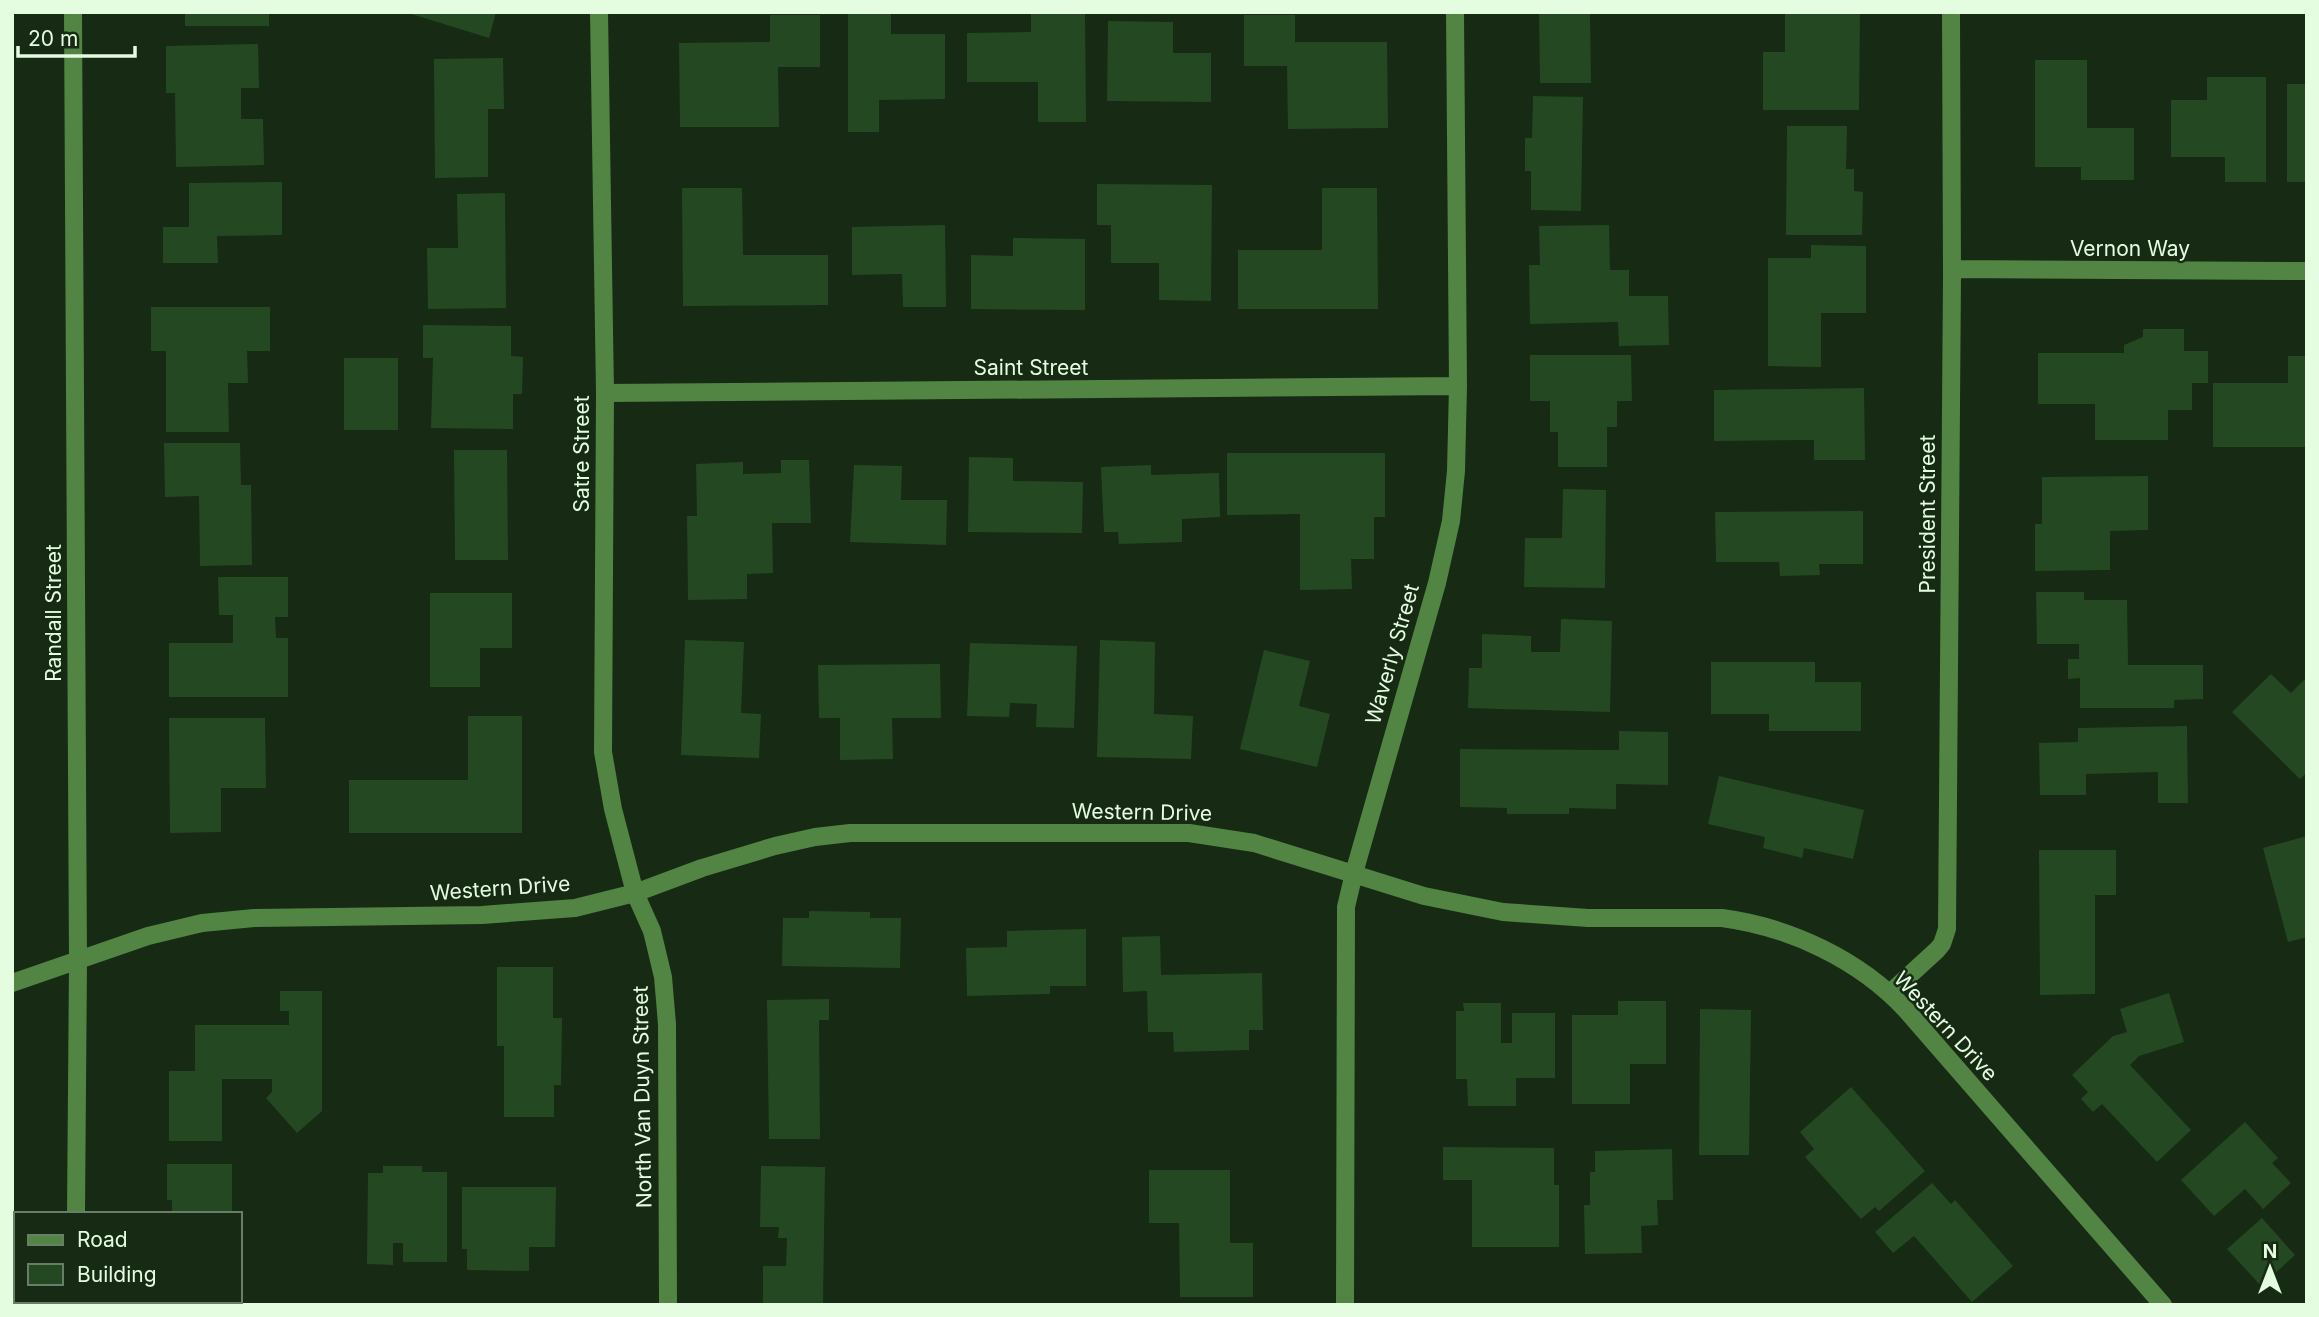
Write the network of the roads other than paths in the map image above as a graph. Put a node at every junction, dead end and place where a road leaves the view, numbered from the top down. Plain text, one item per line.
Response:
1 (73, 12) edge
2 (599, 12) edge
3 (1455, 12) edge
4 (1951, 12) edge
5 (1952, 269) junction
6 (2307, 271) edge
7 (1458, 386) junction
8 (604, 393) junction
9 (1354, 873) junction
10 (635, 893) junction
11 (78, 962) junction
12 (12, 983) edge
13 (1890, 993) junction
14 (76, 1212) edge
15 (668, 1305) edge
16 (1345, 1305) edge
17 (2163, 1305) edge

1 - 11 street, Randall Street
2 - 8 street, Satre Street
3 - 7 street, Waverly Street
4 - 5 street, President Street
5 - 6 street, Vernon Way
5 - 13 street, President Street
7 - 8 street, Saint Street
7 - 9 street, Waverly Street
8 - 10 street, Satre Street
9 - 10 street, Western Drive
9 - 13 street, Western Drive
9 - 16 street, Waverly Street
10 - 11 street, Western Drive
10 - 15 street, North Van Duyn Street
11 - 12 street, Western Drive
11 - 14 street, Randall Street
13 - 17 street, Western Drive

